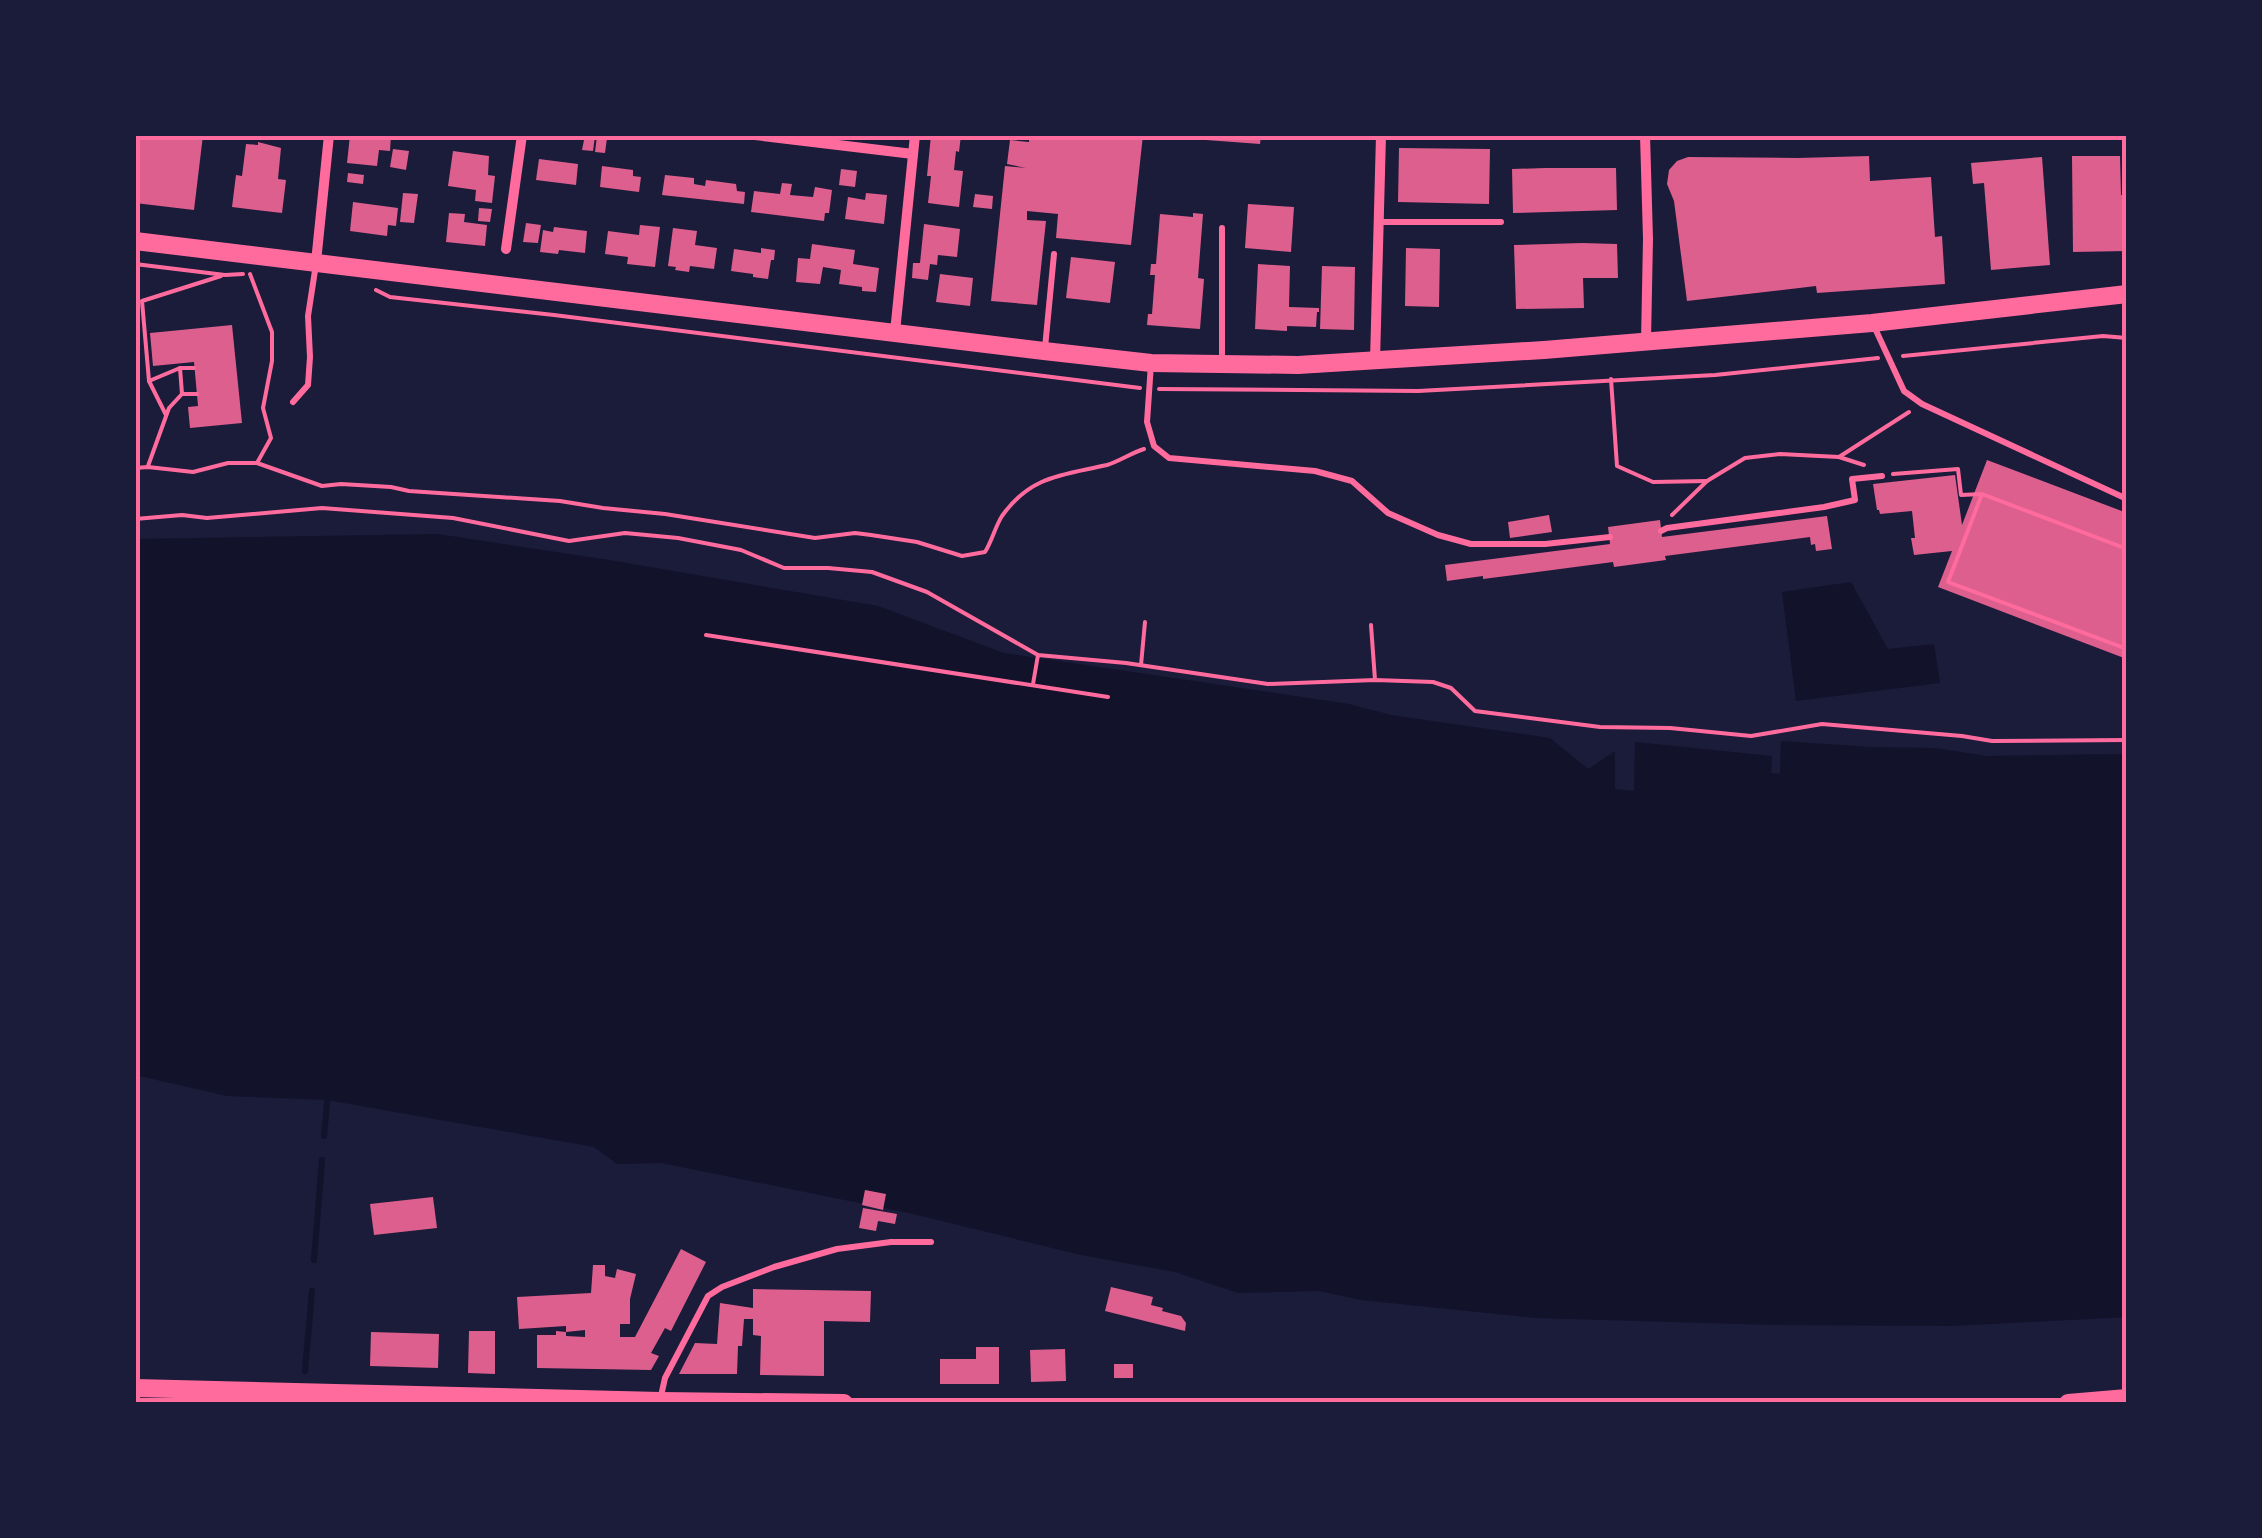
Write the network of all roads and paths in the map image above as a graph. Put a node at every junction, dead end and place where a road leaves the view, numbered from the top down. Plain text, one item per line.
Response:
1 (329, 135) edge
2 (522, 135) edge
3 (755, 135) edge
4 (914, 135) edge
5 (1380, 135) edge
6 (1499, 135) edge
7 (1730, 135) edge
8 (1645, 136) edge
9 (912, 154) junction
10 (1378, 222) junction
11 (1501, 222) dead end
12 (1222, 228) dead end
13 (135, 241) edge
14 (506, 249) dead end
15 (1054, 254) dead end
16 (316, 262) junction
17 (225, 274) dead end
18 (250, 274) dead end
19 (2127, 294) edge
20 (1872, 323) junction
21 (894, 332) junction
22 (1646, 341) junction
23 (1044, 351) junction
24 (1375, 361) junction
25 (1151, 363) junction
26 (1222, 366) junction
27 (180, 368) junction
28 (194, 368) dead end
29 (1612, 379) dead end
30 (149, 380) junction
31 (182, 394) junction
32 (197, 394) dead end
33 (293, 402) dead end
34 (1922, 404) junction
35 (166, 416) junction
36 (1154, 446) junction
37 (257, 463) junction
38 (148, 467) junction
39 (135, 468) edge
40 (1882, 476) joint
41 (1706, 481) junction
42 (1982, 494) junction
43 (2127, 499) edge
44 (135, 519) edge
45 (1664, 530) joint
46 (1610, 537) dead end
47 (2127, 549) edge
48 (1144, 622) dead end
49 (1370, 625) dead end
50 (706, 635) dead end
51 (2127, 650) edge
52 (1038, 655) junction
53 (1141, 665) junction
54 (1375, 680) junction
55 (1033, 684) junction
56 (1108, 697) dead end
57 (2127, 740) edge
58 (931, 1242) dead end
59 (135, 1388) edge
60 (2127, 1398) edge
61 (623, 1402) edge
62 (660, 1402) edge
63 (844, 1403) edge
64 (2068, 1403) edge

1 - 16 street
2 - 14 street
3 - 9 street
4 - 9 street
5 - 10 street
6 - 8 street
7 - 8 street
8 - 22 street
9 - 21 street
10 - 11 lane
10 - 24 street
12 - 26 lane
13 - 16 main road
15 - 23 lane
16 - 21 main road
16 - 33 lane
17 - 30 path
18 - 37 path
19 - 20 main road
20 - 22 main road
20 - 34 lane
21 - 23 main road
22 - 24 main road
23 - 25 main road
24 - 26 main road
25 - 26 main road
25 - 36 lane
27 - 28 path
27 - 30 path
27 - 31 path
29 - 41 path
30 - 35 path
31 - 32 path
31 - 35 path
34 - 41 path
34 - 43 lane
35 - 38 path
36 - 37 path
36 - 46 lane
37 - 38 path
38 - 39 path
40 - 42 path
40 - 45 lane
41 - 45 path
42 - 47 path
42 - 51 path
44 - 52 path
48 - 53 path
49 - 54 path
50 - 55 path
52 - 53 path
52 - 55 path
53 - 54 path
54 - 57 path
55 - 56 path
58 - 62 lane
59 - 61 main road
60 - 64 main road
61 - 62 main road
62 - 63 main road

